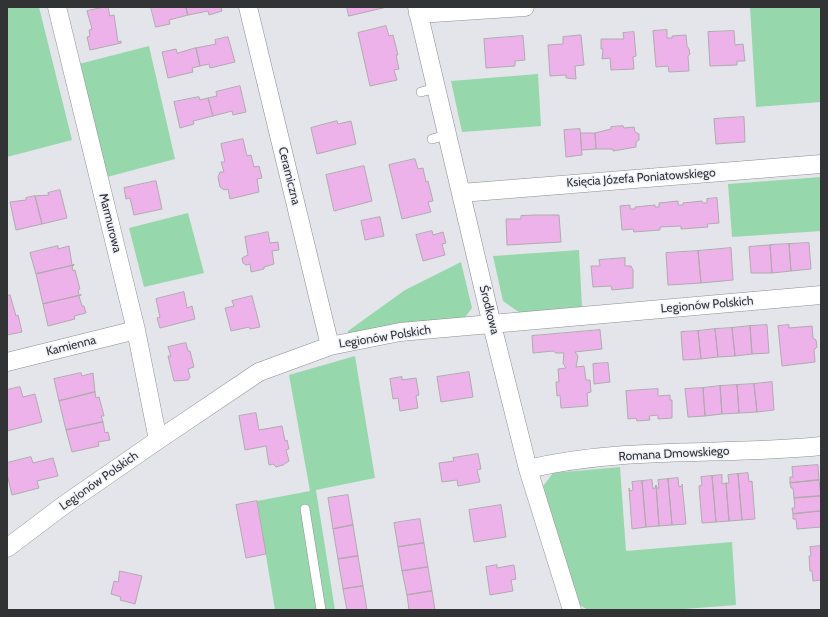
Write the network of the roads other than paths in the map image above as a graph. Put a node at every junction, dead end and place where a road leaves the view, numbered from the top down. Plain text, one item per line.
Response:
1 (57, 7) edge
2 (248, 7) edge
3 (525, 7) edge
4 (418, 11) edge
5 (821, 164) edge
6 (461, 192) junction
7 (821, 295) edge
8 (492, 324) junction
9 (136, 330) junction
10 (330, 346) junction
11 (7, 362) edge
12 (158, 440) junction
13 (821, 446) edge
14 (528, 469) junction
15 (305, 509) dead end
16 (7, 548) edge
17 (321, 610) edge
18 (572, 610) edge

1 - 9 street, Marmurowa
2 - 10 street, Ceramiczna
3 - 4 street
4 - 6 street, Środkowa
5 - 6 street, Księcia Józefa Poniatowskiego
6 - 8 street, Środkowa
7 - 8 street, Legionów Polskich
8 - 10 street, Legionów Polskich
8 - 14 street, Środkowa
9 - 11 street, Kamienna
9 - 12 street, Marmurowa
10 - 12 street, Legionów Polskich
12 - 16 street, Legionów Polskich
13 - 14 street, Romana Dmowskiego
14 - 18 street, Środkowa
15 - 17 lane

